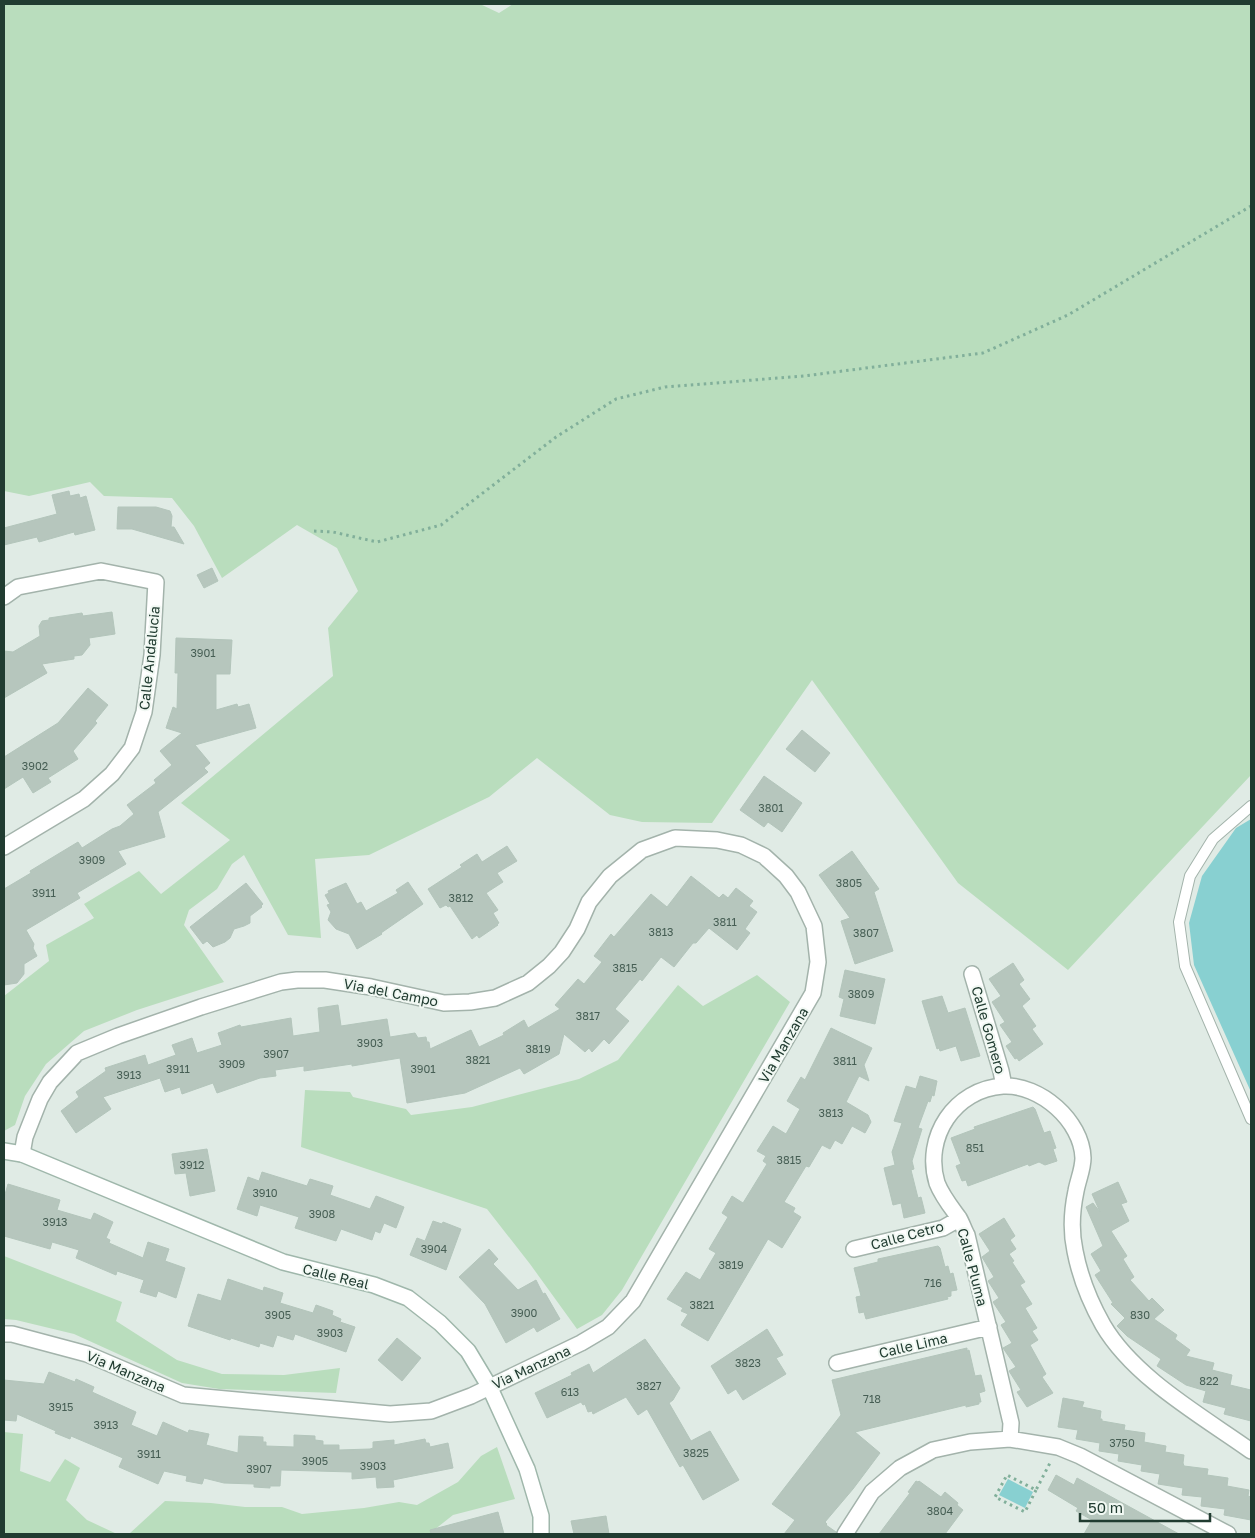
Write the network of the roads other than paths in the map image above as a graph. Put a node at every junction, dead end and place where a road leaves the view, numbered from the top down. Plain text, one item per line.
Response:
1 (4, 597) edge
2 (1251, 806) edge
3 (4, 847) edge
4 (814, 926) joint
5 (972, 974) dead end
6 (1004, 1086) junction
7 (1251, 1119) edge
8 (4, 1151) edge
9 (22, 1154) junction
10 (959, 1219) junction
11 (854, 1249) dead end
12 (989, 1327) junction
13 (4, 1334) edge
14 (837, 1363) dead end
15 (489, 1386) junction
16 (1010, 1438) junction
17 (1251, 1451) edge
18 (541, 1534) edge
19 (845, 1534) edge
20 (1228, 1534) edge

1 - 3 street, Calle Andalucia
2 - 7 lane
4 - 9 street, Via del Campo
4 - 15 street, Via Manzana
5 - 6 street, Calle Gomero
6 - 10 street, Calle Pluma
6 - 17 street, Calle Pluma
8 - 9 street, Calle Real
9 - 15 street, Calle Real
10 - 11 street, Calle Cetro
10 - 12 street, Calle Pluma
12 - 14 street, Calle Lima
12 - 16 street, Calle Pluma
13 - 15 street, Via Manzana
15 - 18 street, Calle Real
16 - 19 street
16 - 20 street

